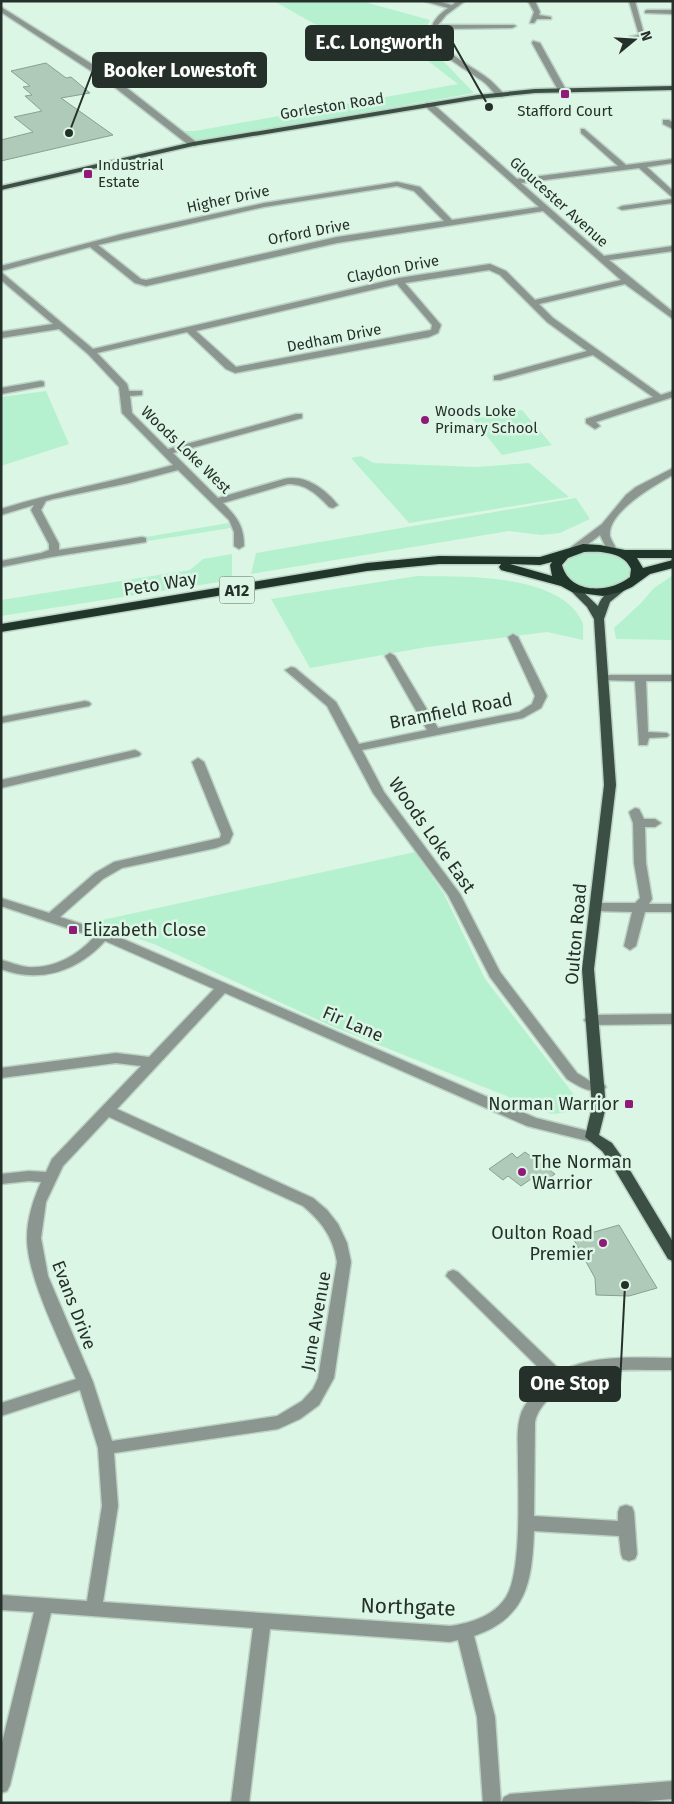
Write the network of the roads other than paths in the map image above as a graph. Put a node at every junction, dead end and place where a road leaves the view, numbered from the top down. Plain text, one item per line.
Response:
1 (428, 1) edge
2 (462, 1) edge
3 (531, 1) edge
4 (632, 1) edge
5 (452, 7) junction
6 (1, 9) edge
7 (647, 12) dead end
8 (673, 12) edge
9 (549, 18) dead end
10 (512, 26) dead end
11 (434, 27) junction
12 (633, 38) dead end
13 (536, 42) dead end
14 (673, 88) edge
15 (562, 90) junction
16 (500, 95) junction
17 (429, 105) junction
18 (584, 131) dead end
19 (193, 144) junction
20 (673, 161) edge
21 (641, 166) junction
22 (625, 168) junction
23 (517, 181) junction
24 (1, 188) edge
25 (673, 196) edge
26 (673, 201) edge
27 (546, 208) junction
28 (622, 208) dead end
29 (449, 222) junction
30 (91, 244) junction
31 (673, 248) edge
32 (602, 259) junction
33 (1, 269) edge
34 (1, 275) edge
35 (399, 281) junction
36 (627, 281) junction
37 (532, 303) junction
38 (673, 316) edge
39 (61, 326) junction
40 (189, 329) junction
41 (1, 335) edge
42 (92, 352) junction
43 (593, 352) junction
44 (497, 378) dead end
45 (41, 384) dead end
46 (1, 391) edge
47 (139, 392) dead end
48 (126, 394) junction
49 (673, 394) edge
50 (660, 398) junction
51 (300, 416) dead end
52 (595, 426) dead end
53 (166, 452) junction
54 (180, 466) junction
55 (673, 471) edge
56 (40, 501) junction
57 (218, 501) junction
58 (333, 505) dead end
59 (1, 512) edge
60 (606, 526) junction
61 (142, 540) dead end
62 (239, 546) dead end
63 (569, 552) junction
64 (617, 552) junction
65 (52, 554) junction
66 (673, 554) edge
67 (474, 561) junction
68 (1, 564) edge
69 (673, 564) edge
70 (636, 578) junction
71 (569, 585) junction
72 (621, 589) junction
73 (599, 619) junction
74 (1, 628) edge
75 (513, 637) dead end
76 (390, 656) dead end
77 (292, 670) dead end
78 (604, 678) junction
79 (640, 678) junction
80 (673, 678) edge
81 (85, 704) dead end
82 (1, 720) edge
83 (434, 732) junction
84 (663, 735) dead end
85 (354, 748) junction
86 (135, 754) dead end
87 (198, 762) dead end
88 (1, 784) edge
89 (655, 823) dead end
90 (1, 902) edge
91 (640, 906) junction
92 (596, 907) junction
93 (673, 908) edge
94 (51, 918) junction
95 (103, 935) junction
96 (630, 946) dead end
97 (1, 964) edge
98 (222, 988) junction
99 (673, 1019) edge
100 (591, 1020) junction
101 (152, 1062) junction
102 (1, 1073) edge
103 (599, 1087) junction
104 (107, 1110) junction
105 (592, 1137) junction
106 (49, 1178) junction
107 (1, 1179) edge
108 (673, 1255) edge
109 (453, 1276) dead end
110 (673, 1364) edge
111 (560, 1379) junction
112 (85, 1382) junction
113 (1, 1410) edge
114 (106, 1448) junction
115 (626, 1512) dead end
116 (525, 1524) junction
117 (627, 1529) junction
118 (629, 1554) dead end
119 (1, 1602) edge
120 (44, 1607) junction
121 (94, 1608) junction
122 (262, 1621) junction
123 (464, 1632) junction
124 (1, 1786) edge
125 (673, 1790) edge
126 (240, 1803) edge
127 (492, 1803) edge
128 (510, 1803) edge

1 - 5 street
2 - 5 street
3 - 9 street
4 - 12 street
5 - 11 street
6 - 19 street
7 - 8 street
10 - 11 street
11 - 16 street
13 - 15 street
14 - 15 main road, Gorleston Road
15 - 16 main road, Gorleston Road
16 - 17 main road, Gorleston Road
17 - 19 main road, Gorleston Road
17 - 23 street, Gloucester Avenue
18 - 22 street
19 - 24 main road, Gorleston Road
20 - 21 street
21 - 22 street
21 - 25 street
22 - 23 street
23 - 27 street, Gloucester Avenue
26 - 28 street
27 - 29 street, Orford Drive
27 - 32 street, Gloucester Avenue
29 - 30 street, Orford Drive
29 - 30 street, Higher Drive
30 - 33 street, Higher Drive
31 - 32 street
32 - 36 street, Gloucester Avenue
34 - 39 street, Woods Loke West
35 - 37 street, Claydon Drive
35 - 40 street, Claydon Drive
35 - 40 street, Dedham Drive
36 - 37 street
36 - 38 street, Gloucester Avenue
37 - 43 street, Claydon Drive
39 - 41 street
39 - 42 street, Woods Loke West
40 - 42 street, Claydon Drive
42 - 48 street, Woods Loke West
43 - 44 street
43 - 50 street, Claydon Drive
45 - 46 street
47 - 48 street
48 - 53 street, Woods Loke West
49 - 50 street
50 - 52 street
51 - 53 street
53 - 54 street, Woods Loke West
54 - 56 street
54 - 57 street, Woods Loke West
55 - 60 street
56 - 59 street
56 - 65 street
57 - 58 street
57 - 62 street, Woods Loke West
60 - 63 street
60 - 64 street
61 - 65 street
63 - 64 highway, Peto Way
63 - 67 highway, Peto Way / A12
63 - 71 highway
64 - 66 highway, Peto Way
64 - 70 highway
65 - 68 street
67 - 71 highway, Peto Way / A12
67 - 74 highway, Peto Way / A12
69 - 70 highway
70 - 72 highway
71 - 72 highway, Peto Way
71 - 73 main road, Oulton Road
72 - 73 main road, Oulton Road
73 - 78 main road, Oulton Road
75 - 83 street, Bramfield Road
76 - 83 street
77 - 85 street, Woods Loke East
78 - 79 street
78 - 92 main road, Oulton Road
79 - 80 street
79 - 84 street
81 - 82 street
83 - 85 street, Bramfield Road
85 - 103 street, Woods Loke East
86 - 88 street
87 - 94 street
89 - 91 street
90 - 94 street, Fir Lane
91 - 92 street
91 - 93 street
91 - 96 street
92 - 100 main road, Oulton Road
94 - 95 street, Fir Lane
95 - 97 street
95 - 98 street, Fir Lane
98 - 101 street, Evans Drive
98 - 105 street, Fir Lane
99 - 100 street
100 - 103 main road, Oulton Road
101 - 102 street
101 - 104 street, Evans Drive
103 - 105 main road, Oulton Road
104 - 106 street, Evans Drive
104 - 114 street, June Avenue
105 - 108 main road
106 - 107 street
106 - 112 street, Evans Drive
109 - 111 street
110 - 111 street, Northgate
111 - 116 street, Northgate
112 - 113 street
112 - 114 street, Evans Drive
114 - 121 street, Evans Drive
115 - 117 street
116 - 117 street
116 - 123 street, Northgate
117 - 118 street
119 - 120 street, Northgate
120 - 121 street, Northgate
120 - 124 street
121 - 122 street, Northgate
122 - 123 street, Northgate
122 - 126 street
123 - 127 street
125 - 128 street

